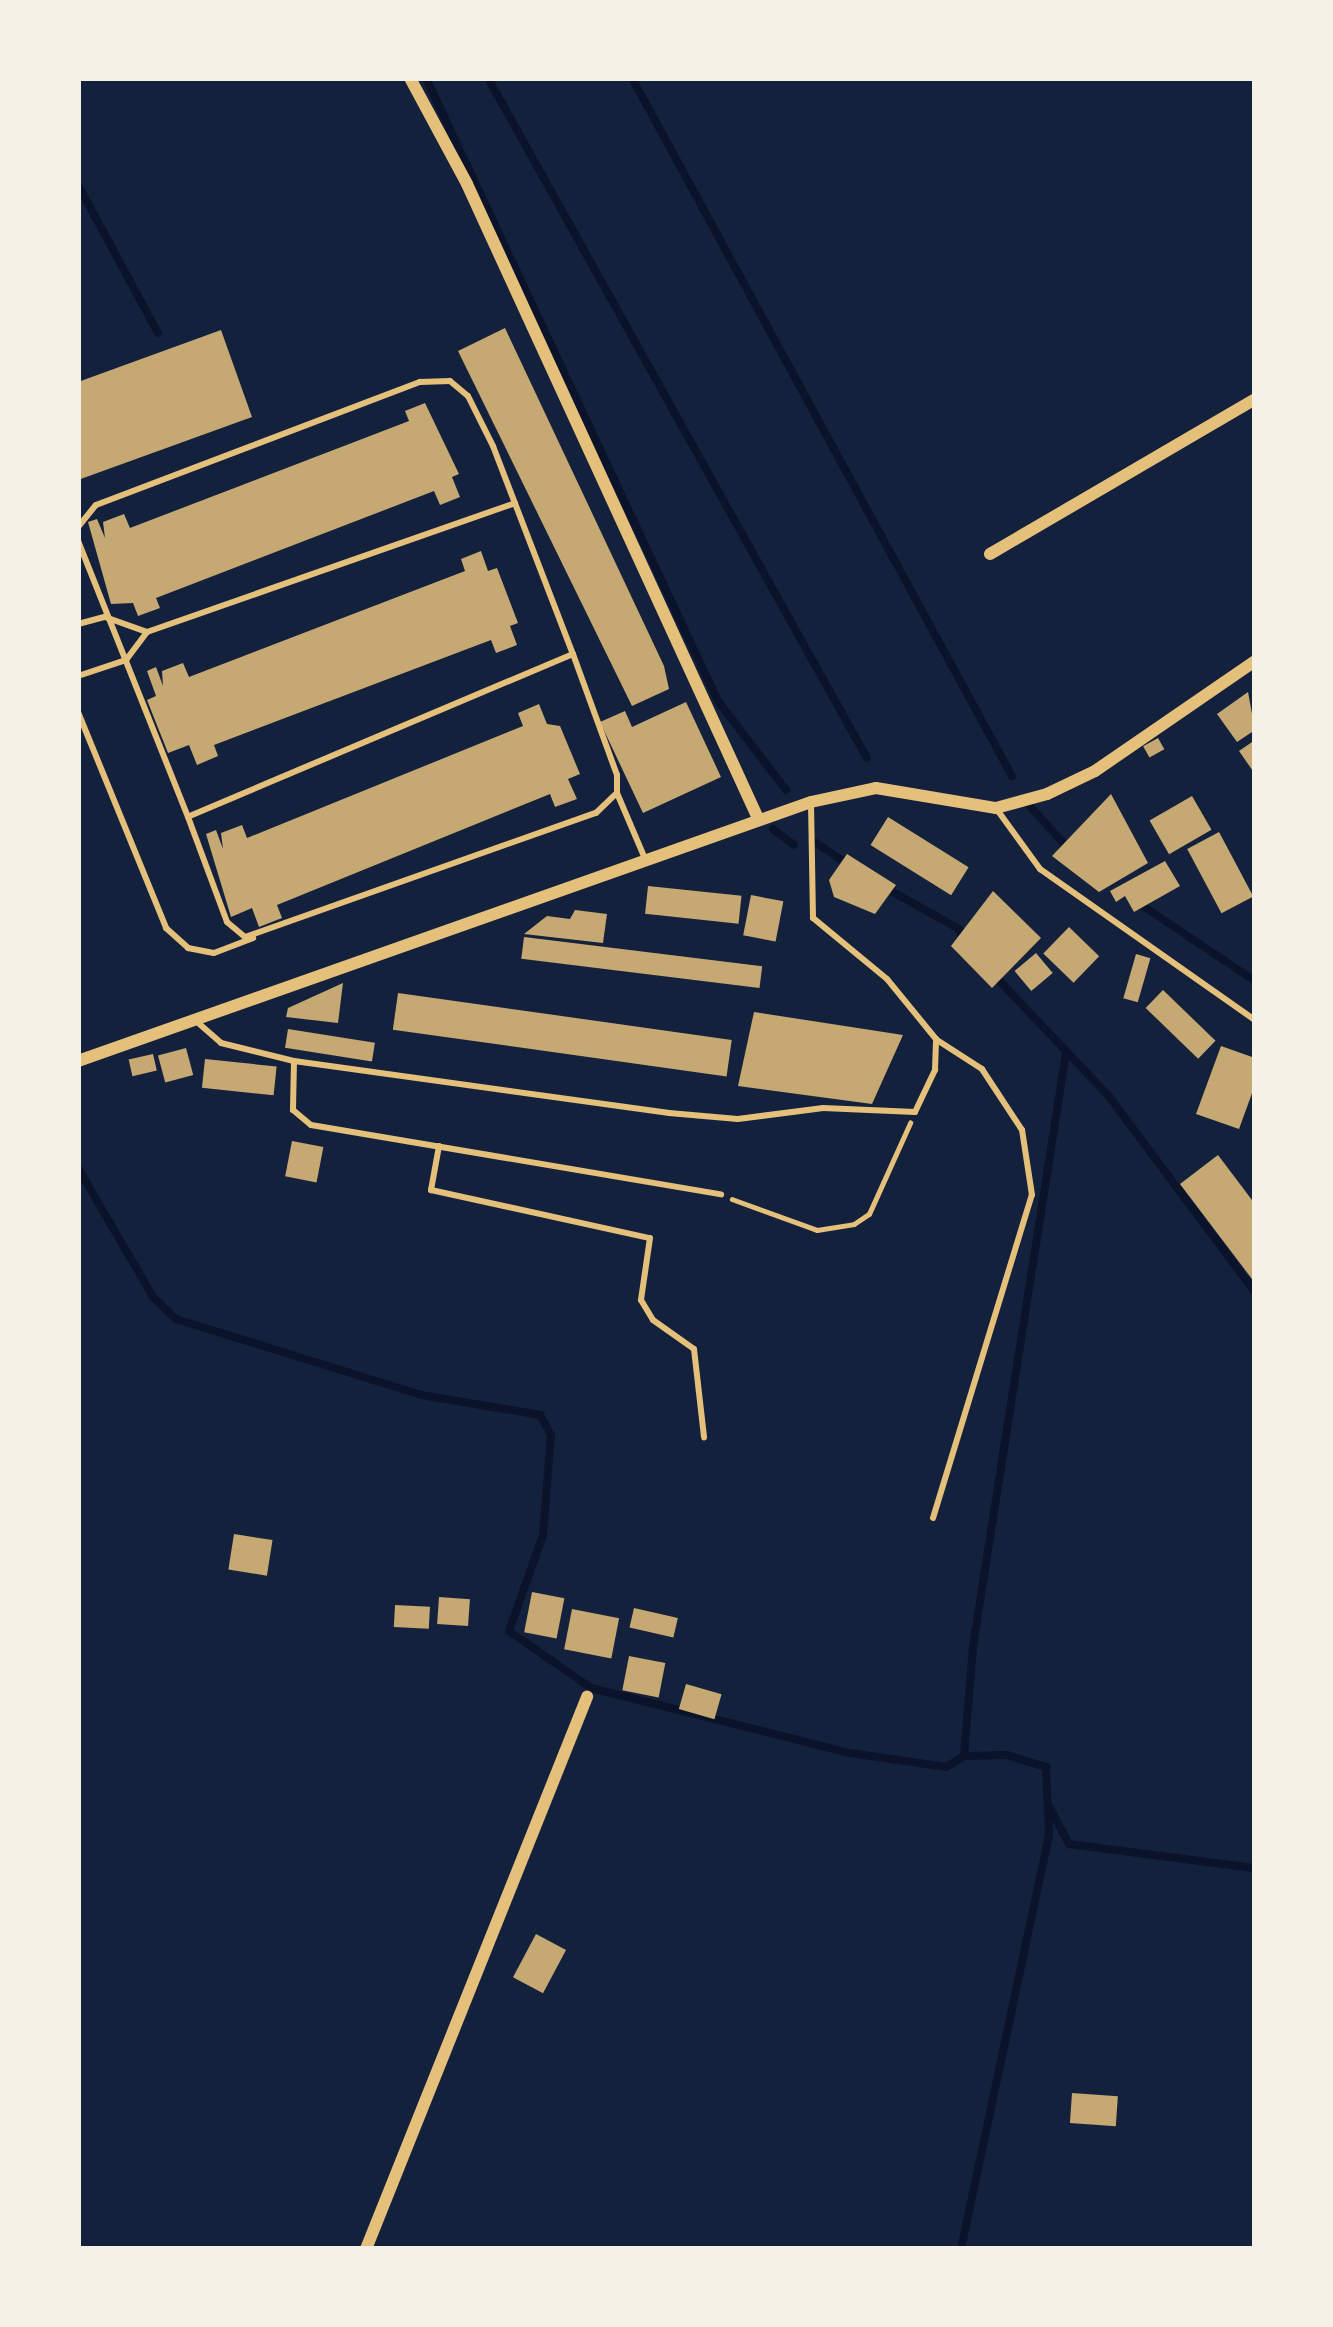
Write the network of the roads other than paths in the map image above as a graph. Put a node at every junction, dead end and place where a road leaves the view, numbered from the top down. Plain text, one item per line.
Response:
1 (410, 78) edge
2 (1255, 399) edge
3 (517, 503) junction
4 (78, 527) edge
5 (78, 542) edge
6 (990, 554) dead end
7 (105, 617) junction
8 (78, 624) edge
9 (147, 632) junction
10 (573, 654) junction
11 (126, 660) junction
12 (1255, 662) edge
13 (78, 676) edge
14 (78, 712) edge
15 (617, 793) junction
16 (812, 802) junction
17 (996, 808) junction
18 (188, 817) junction
19 (758, 818) junction
20 (646, 861) junction
21 (260, 935) junction
22 (193, 1018) junction
23 (1255, 1020) edge
24 (936, 1040) junction
25 (294, 1060) junction
26 (78, 1061) edge
27 (439, 1146) junction
28 (721, 1194) road end
29 (704, 1437) dead end
30 (933, 1518) dead end
31 (586, 1697) dead end
32 (366, 2249) edge

1 - 19 street
2 - 6 street
3 - 4 lane
3 - 9 lane
3 - 10 lane
5 - 7 lane
7 - 8 lane
7 - 9 lane
7 - 11 lane
9 - 11 lane
10 - 15 lane
10 - 18 lane
11 - 13 lane
11 - 18 lane
12 - 17 street
14 - 21 lane
15 - 20 lane
15 - 21 lane
16 - 17 street
16 - 19 street
16 - 24 lane
17 - 23 lane
18 - 21 lane
19 - 20 street
20 - 22 street
22 - 25 lane
22 - 26 street
24 - 25 lane
24 - 30 lane
25 - 27 lane
27 - 28 lane
27 - 29 lane
31 - 32 street

